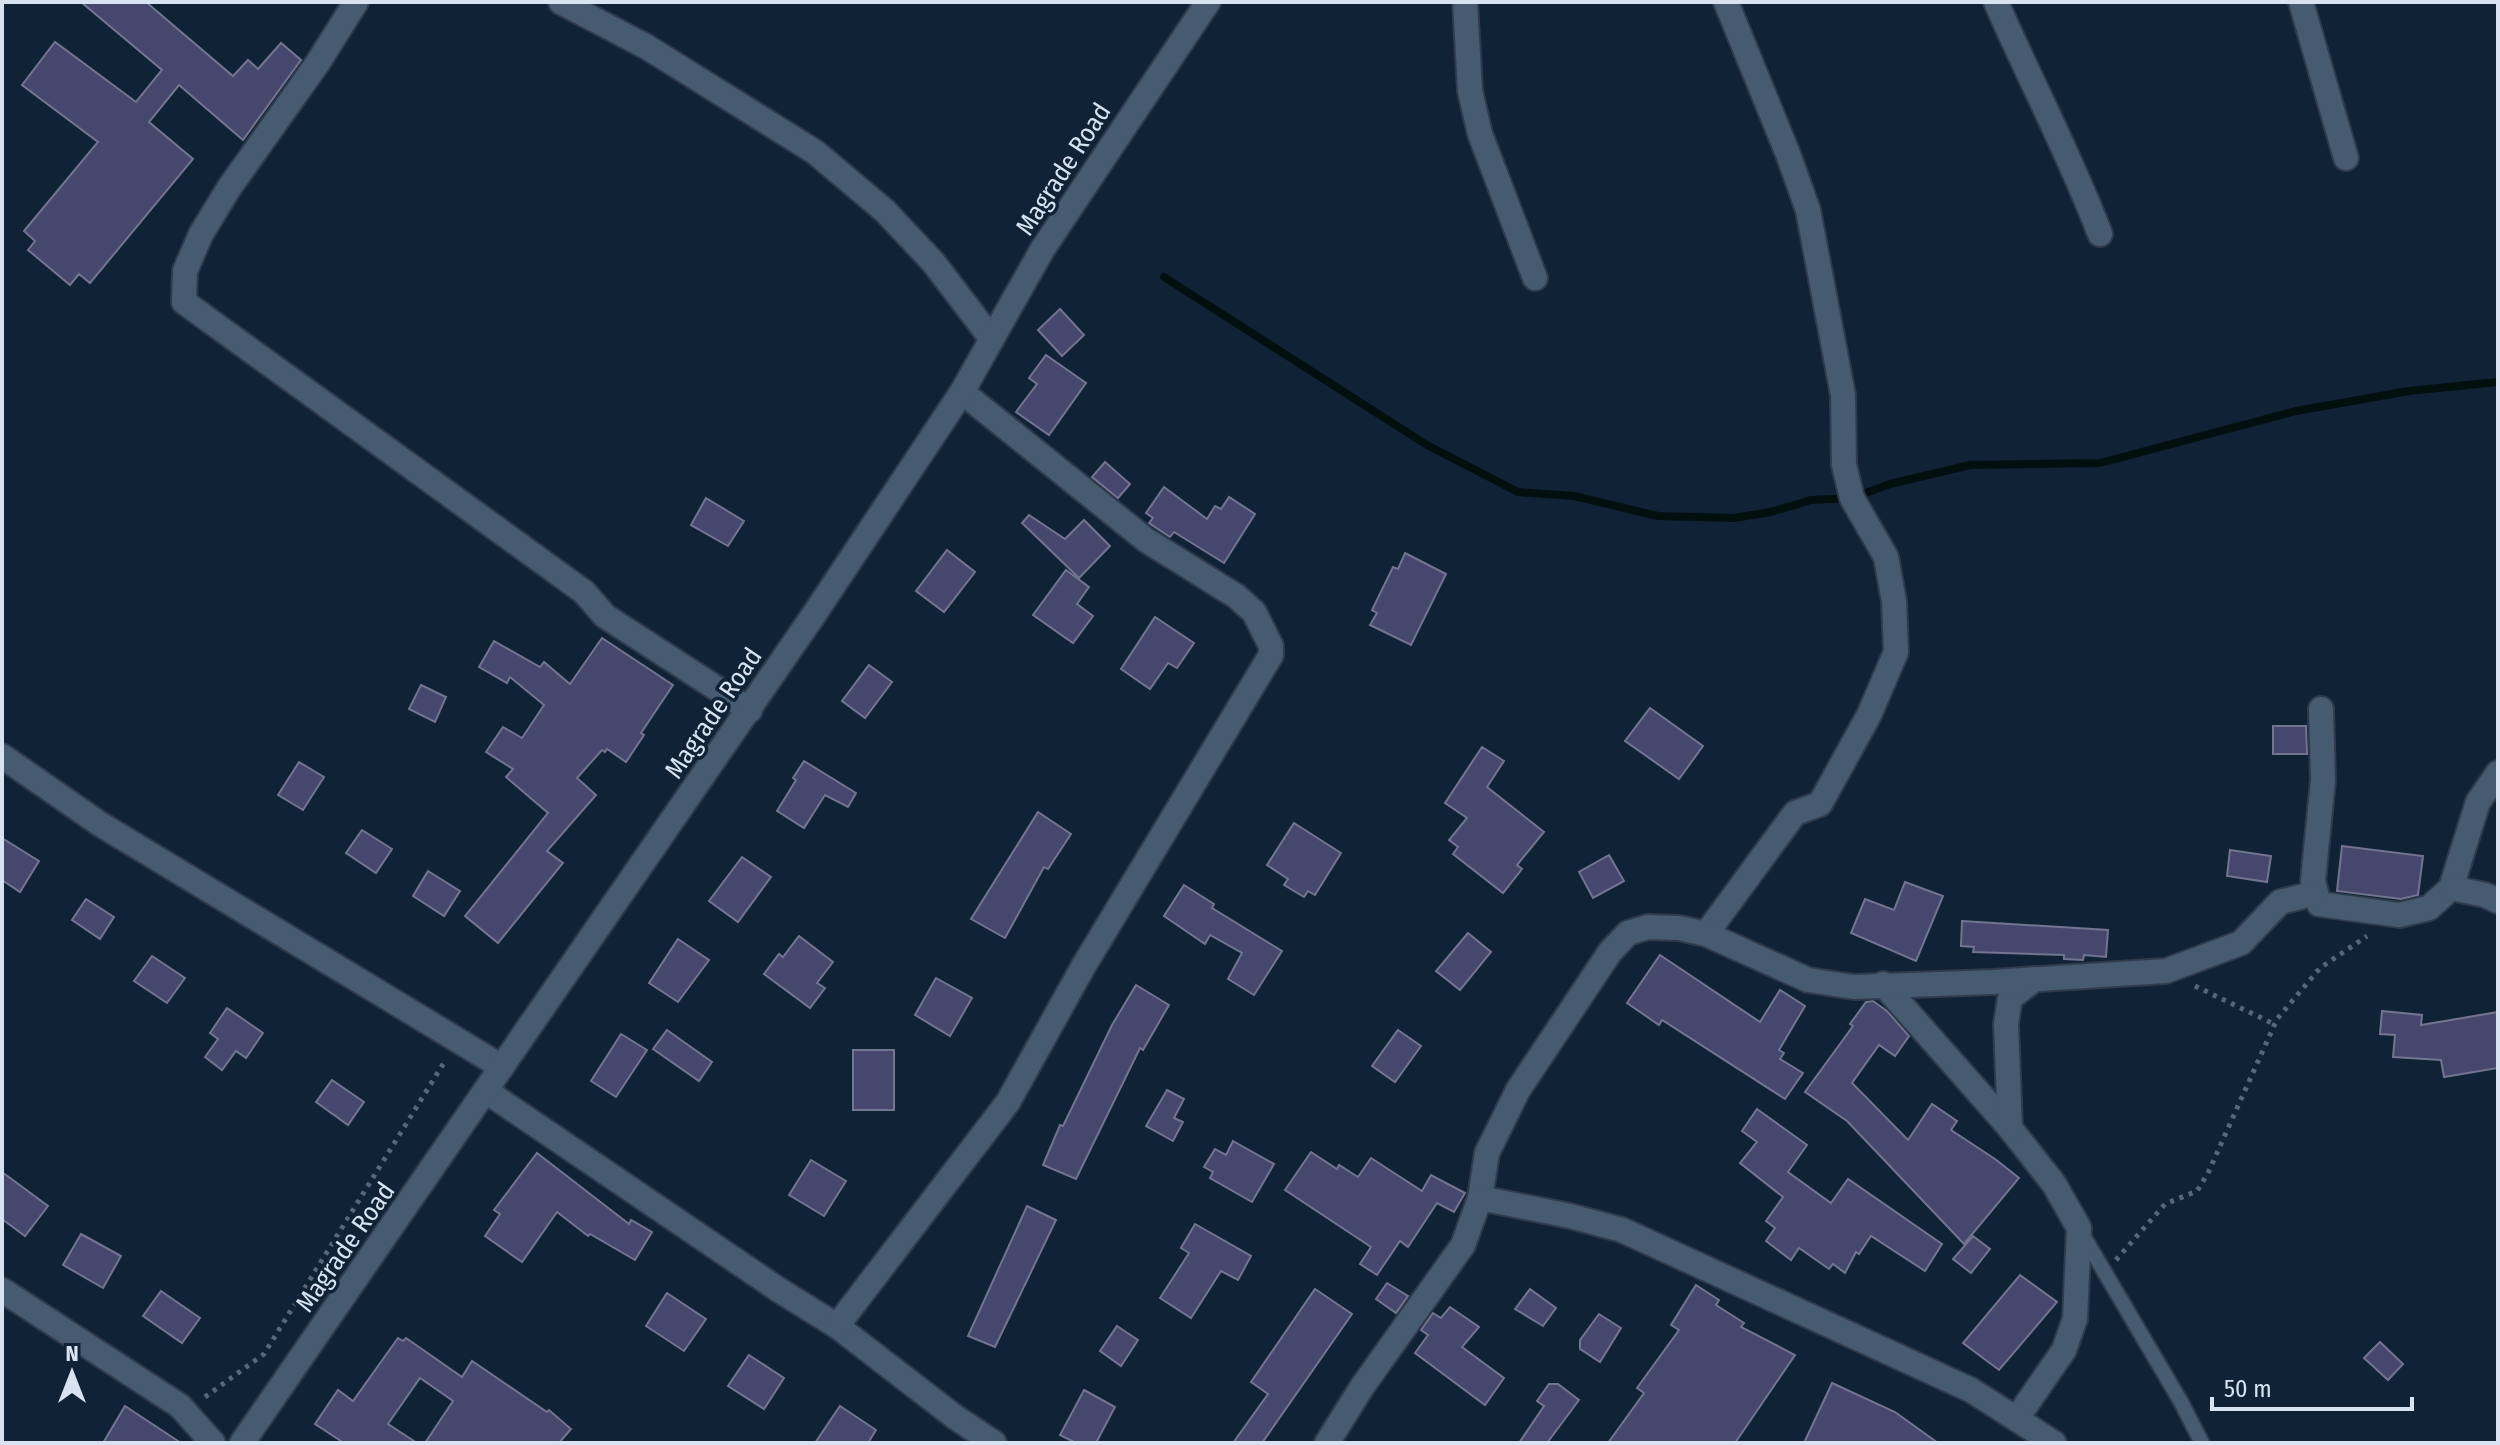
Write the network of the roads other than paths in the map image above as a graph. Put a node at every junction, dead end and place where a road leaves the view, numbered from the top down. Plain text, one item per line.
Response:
1 (356, 2) edge
2 (561, 2) edge
3 (1208, 2) edge
4 (1465, 2) edge
5 (1726, 2) edge
6 (1996, 2) edge
7 (2301, 2) edge
8 (2346, 158) dead end
9 (2100, 234) dead end
10 (1535, 278) dead end
11 (991, 338) junction
12 (962, 392) junction
13 (2321, 709) dead end
14 (750, 710) junction
15 (2, 756) edge
16 (2498, 773) edge
17 (2451, 888) junction
18 (2316, 893) junction
19 (2498, 901) edge
20 (1706, 934) junction
21 (2035, 979) junction
22 (1883, 984) junction
23 (502, 1067) junction
24 (486, 1091) junction
25 (2010, 1128) junction
26 (1480, 1198) junction
27 (2079, 1228) junction
28 (2, 1290) edge
29 (837, 1326) junction
30 (2017, 1418) junction
31 (213, 1443) edge
32 (242, 1443) edge
33 (994, 1443) edge
34 (1327, 1443) edge
35 (2054, 1443) edge
36 (2202, 1443) edge

1 - 14 street
2 - 11 street
3 - 11 street, Magrade Road
4 - 10 street
5 - 20 street
6 - 9 street
7 - 8 street
11 - 12 street, Magrade Road
12 - 14 street, Magrade Road
12 - 29 street
13 - 18 street
14 - 23 street, Magrade Road
15 - 23 street
16 - 17 street
17 - 18 street
17 - 19 street
18 - 21 street
20 - 22 street
20 - 26 street
21 - 22 street
21 - 25 street
22 - 25 street
23 - 24 street, Magrade Road
24 - 29 street
24 - 32 street, Magrade Road
25 - 27 street
26 - 30 street
26 - 34 street
27 - 30 street
27 - 36 lane
28 - 31 street
29 - 33 street
30 - 35 street

